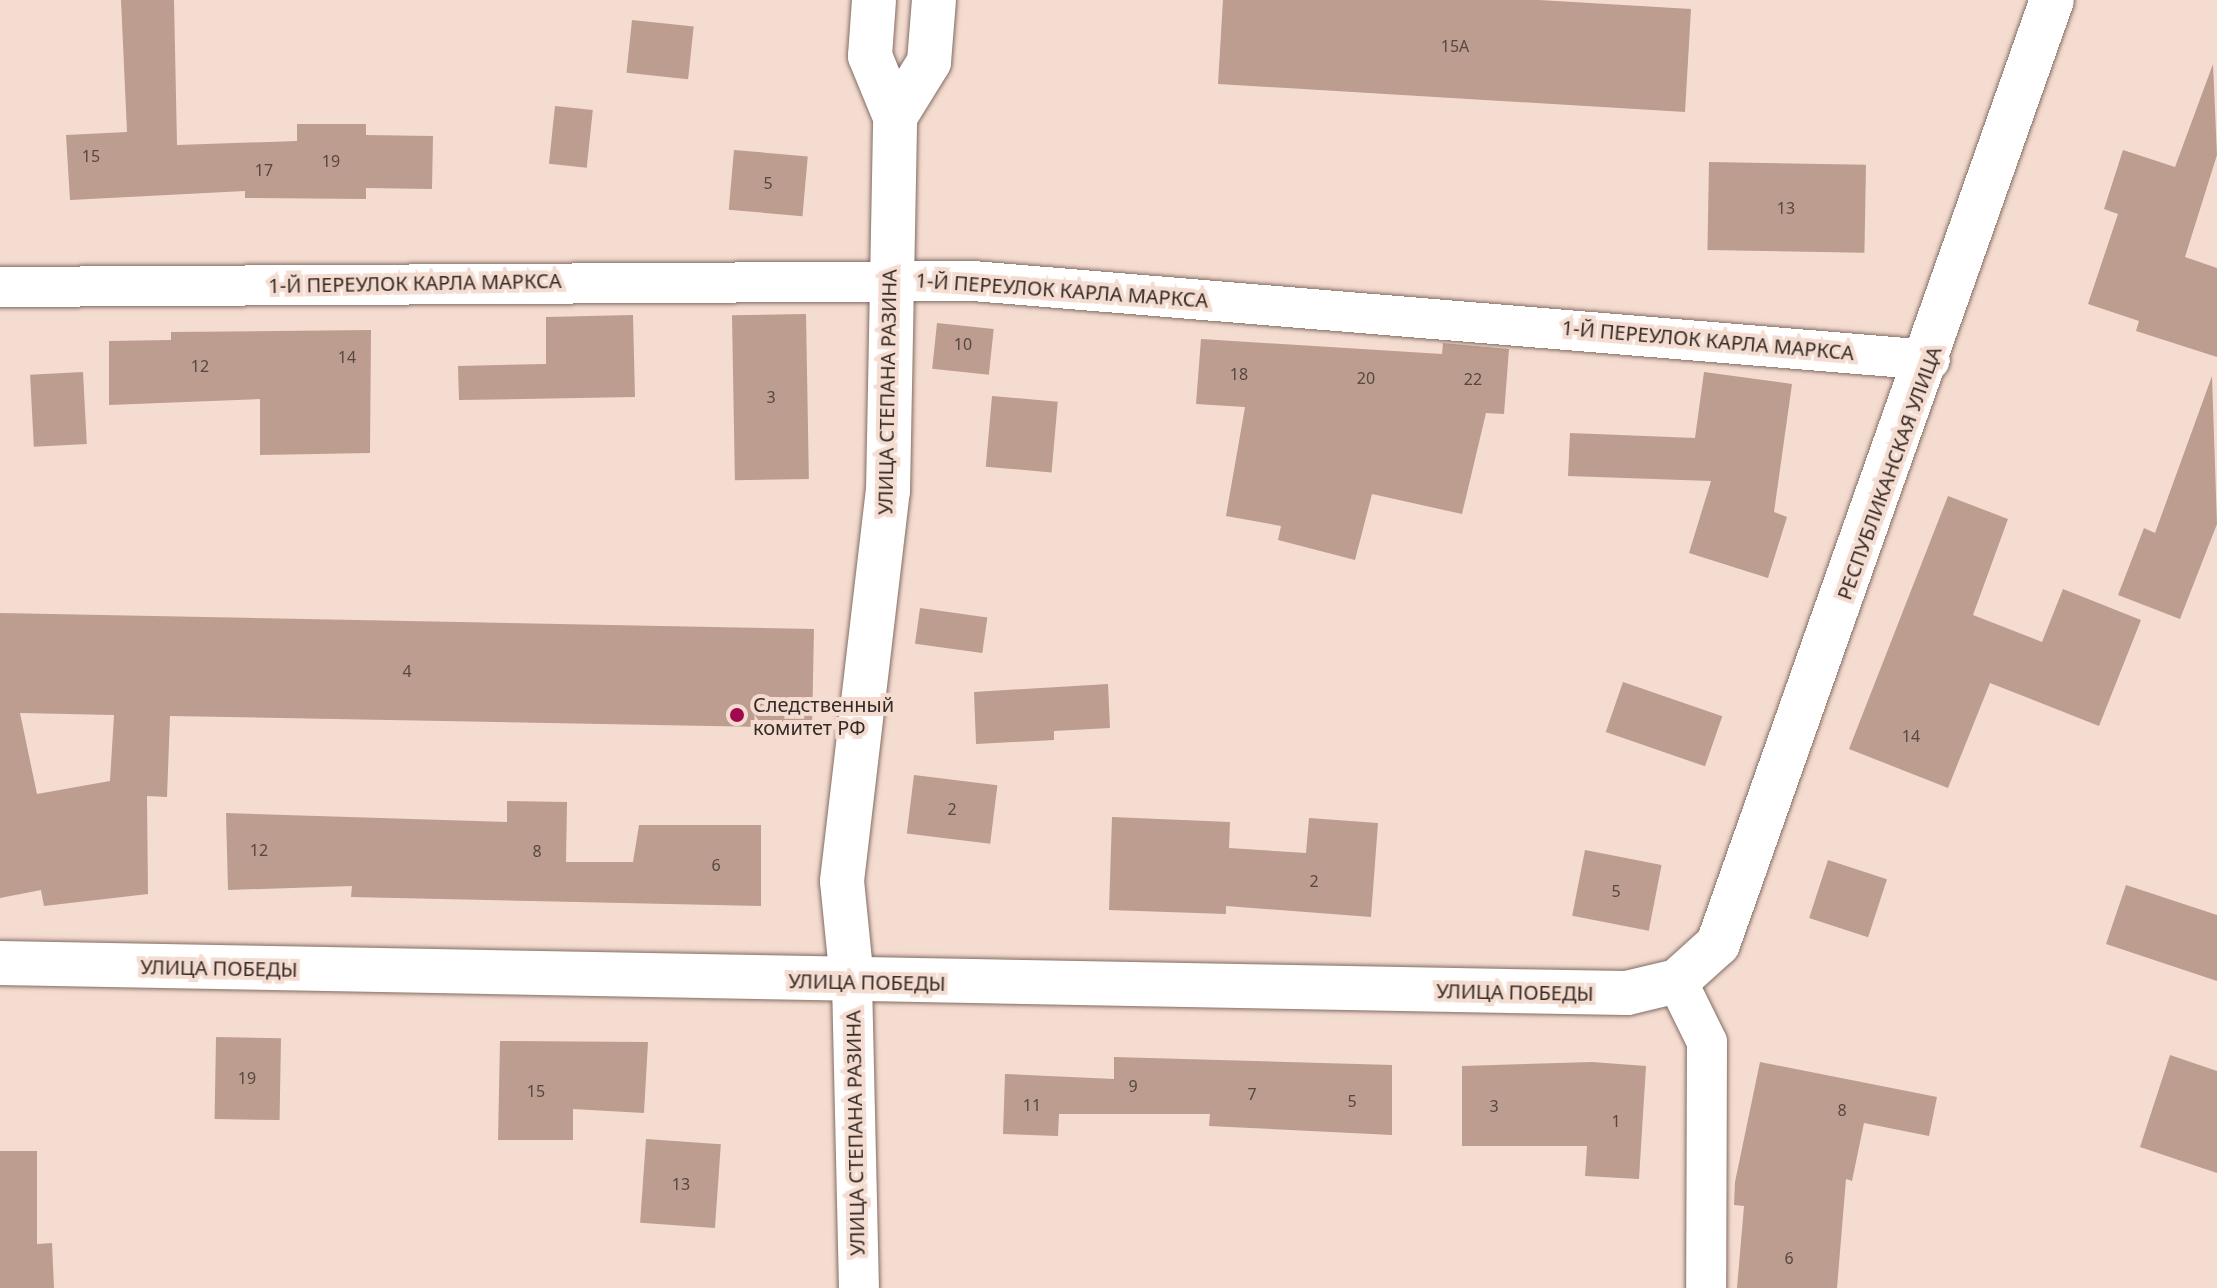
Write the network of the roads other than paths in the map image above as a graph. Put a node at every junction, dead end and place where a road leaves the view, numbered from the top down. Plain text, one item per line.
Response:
1 (874, 0) edge
2 (934, 0) edge
3 (2052, 0) edge
4 (895, 117) junction
5 (890, 279) junction
6 (0, 287) edge
7 (1930, 360) junction
8 (1718, 944) joint
9 (0, 963) edge
10 (852, 981) junction
11 (1677, 981) junction
12 (859, 1288) edge
13 (1706, 1288) edge

1 - 4 street, УЛИЦА СТЕПАНА РАЗИНА
2 - 4 street, УЛИЦА СТЕПАНА РАЗИНА
3 - 7 street, РЕСПУБЛИКАНСКАЯ УЛИЦА
4 - 5 street, УЛИЦА СТЕПАНА РАЗИНА
5 - 6 street, 1-Й ПЕРЕУЛОК КАРЛА МАРКСА
5 - 7 street, 1-Й ПЕРЕУЛОК КАРЛА МАРКСА
5 - 10 street, УЛИЦА СТЕПАНА РАЗИНА
7 - 8 street, РЕСПУБЛИКАНСКАЯ УЛИЦА
8 - 11 street, УЛИЦА ПОБЕДЫ
9 - 10 street, УЛИЦА ПОБЕДЫ
10 - 11 street, УЛИЦА ПОБЕДЫ
10 - 12 street, УЛИЦА СТЕПАНА РАЗИНА
11 - 13 street

